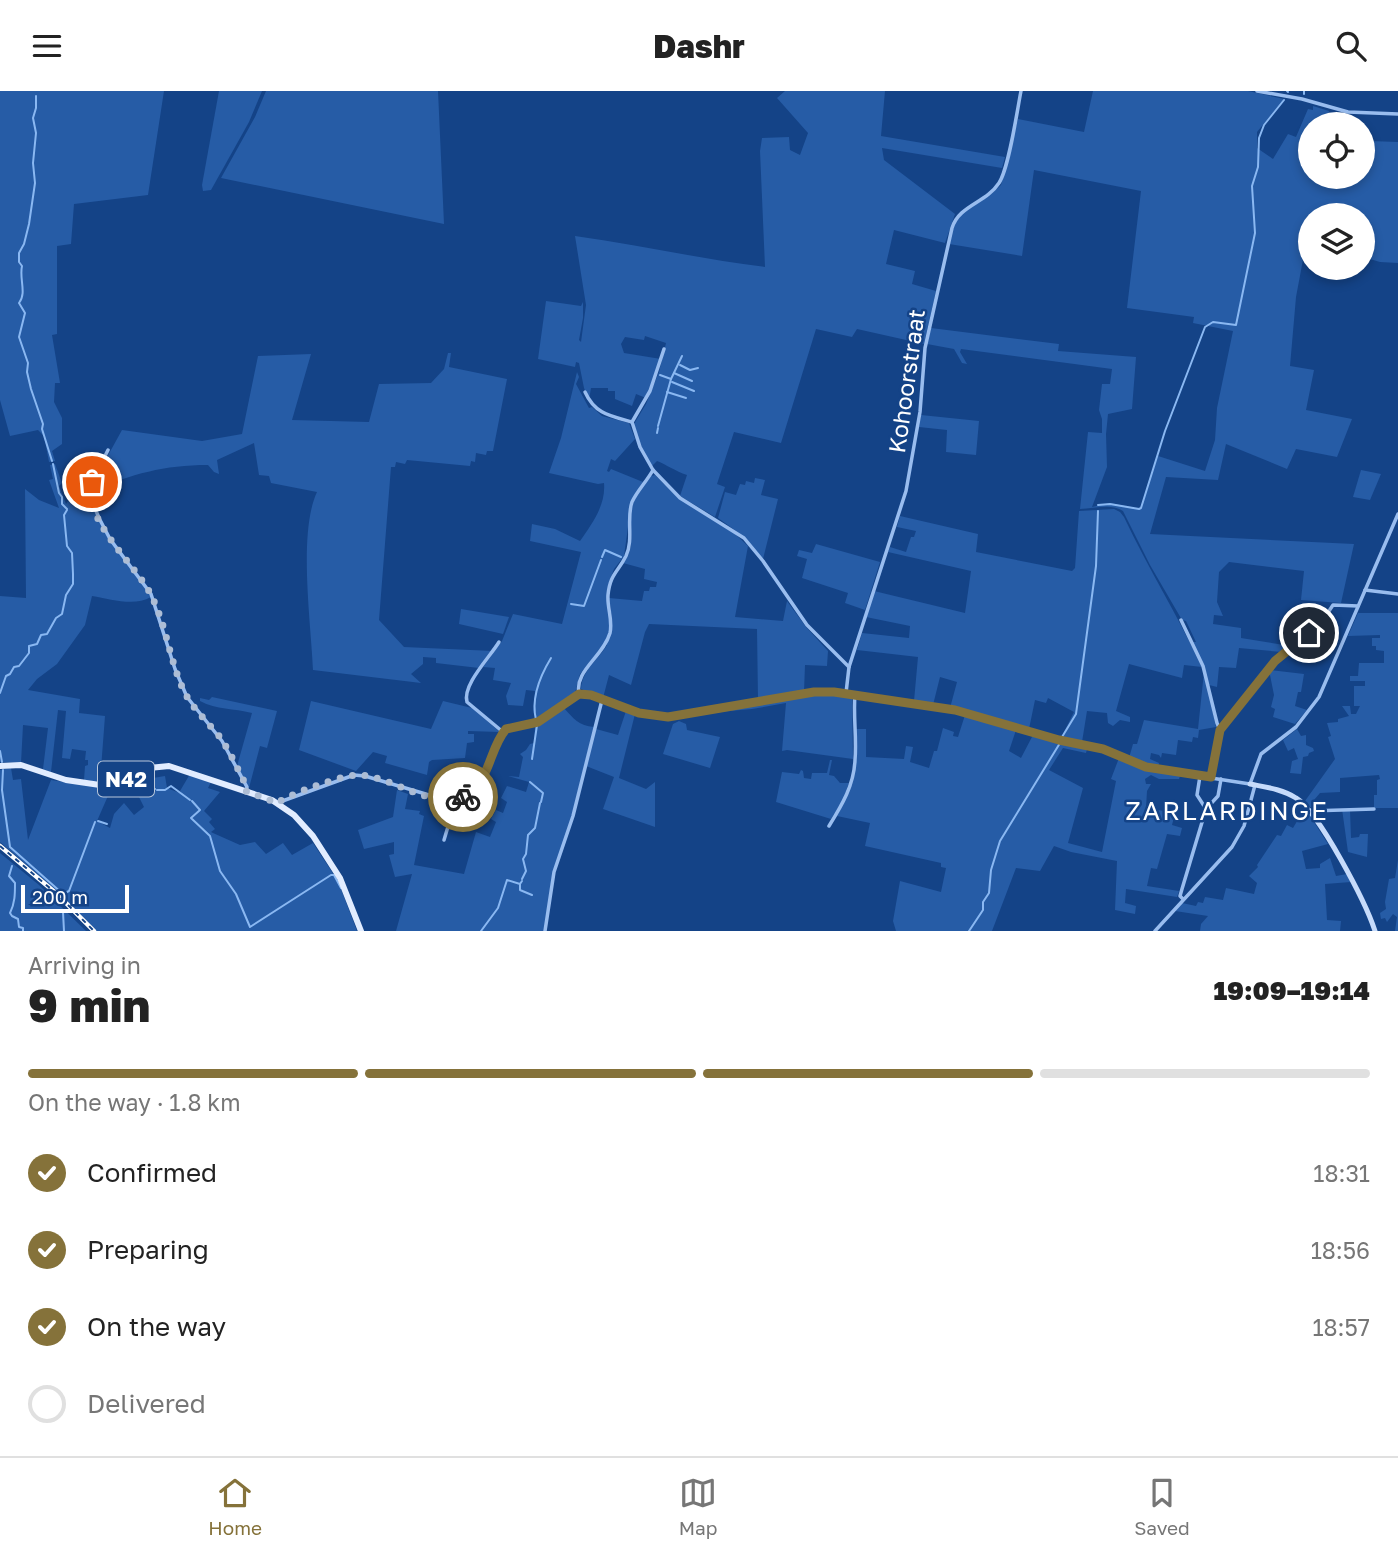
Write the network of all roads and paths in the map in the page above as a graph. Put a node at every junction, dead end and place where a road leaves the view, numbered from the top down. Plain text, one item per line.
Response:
1 (1021, 91) edge
2 (1257, 91) edge
3 (1398, 114) edge
4 (664, 349) dead end
5 (585, 392) dead end
6 (632, 422) junction
7 (108, 450) dead end
8 (653, 470) junction
9 (1398, 514) edge
10 (1365, 590) junction
11 (1398, 594) edge
12 (1358, 606) junction
13 (1181, 620) dead end
14 (499, 642) dead end
15 (849, 667) junction
16 (846, 693) junction
17 (579, 694) junction
18 (855, 694) junction
19 (603, 700) junction
20 (1220, 730) junction
21 (503, 732) junction
22 (1, 766) edge
23 (1200, 776) junction
24 (1211, 777) junction
25 (1221, 779) junction
26 (1252, 785) junction
27 (246, 791) junction
28 (456, 800) junction
29 (277, 803) junction
30 (1206, 809) junction
31 (1374, 809) dead end
32 (1309, 811) junction
33 (830, 826) dead end
34 (444, 840) dead end
35 (1183, 899) junction
36 (362, 931) edge
37 (545, 931) edge
38 (1154, 931) edge
39 (1375, 931) edge

1 - 15 street, Kohoorstraat
2 - 3 street
4 - 6 street
5 - 6 street
6 - 8 street
7 - 27 street
8 - 15 street
8 - 17 street
9 - 10 street
10 - 11 street
10 - 12 street
12 - 20 street
12 - 26 street
13 - 20 street
14 - 21 street
15 - 16 street, Kohoorstraat
16 - 18 street
16 - 19 street
17 - 19 street
17 - 21 street
18 - 23 street
18 - 33 street
19 - 37 street
20 - 24 street
21 - 28 street
22 - 27 main road, N42
23 - 24 street
23 - 30 street
24 - 25 street
25 - 26 street
25 - 30 street
26 - 32 street
26 - 35 street
27 - 29 main road, N42
28 - 29 street
28 - 34 street
29 - 36 main road, N42
30 - 35 street
31 - 32 street
32 - 39 street
35 - 38 street

